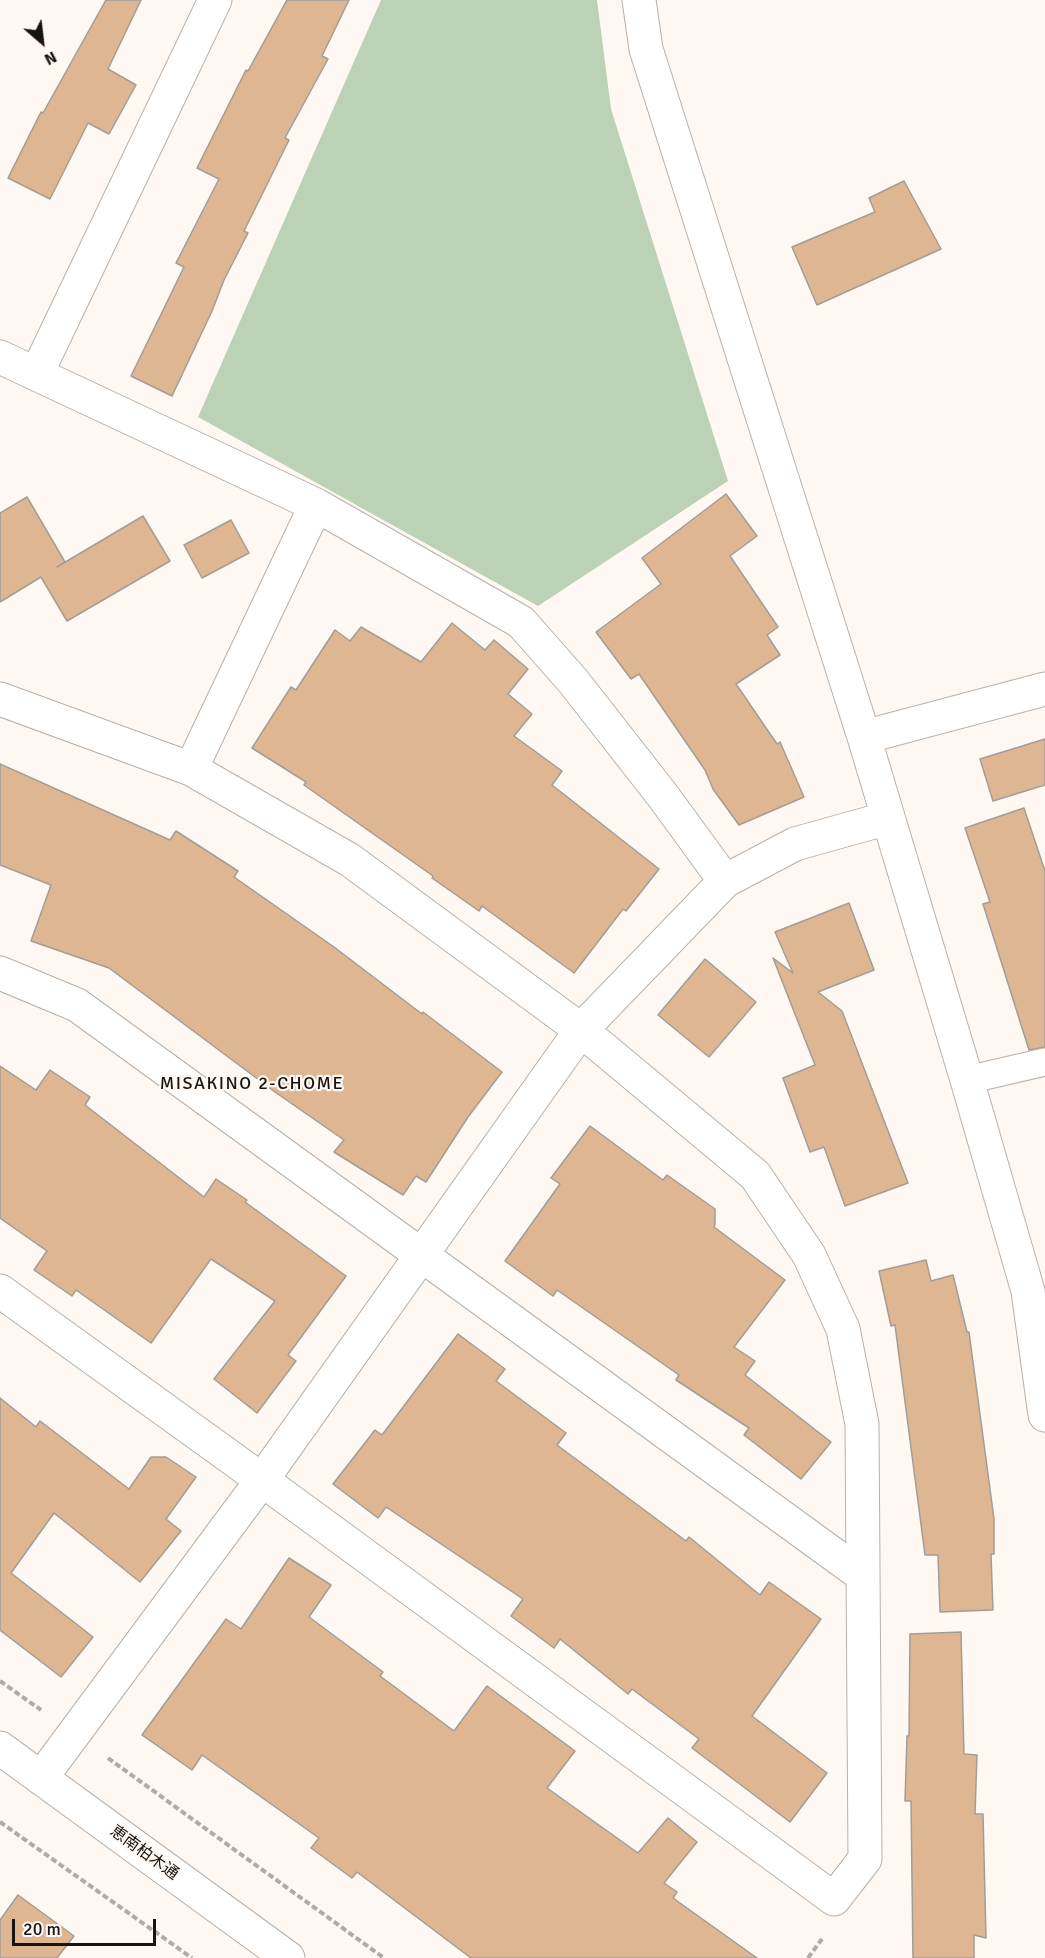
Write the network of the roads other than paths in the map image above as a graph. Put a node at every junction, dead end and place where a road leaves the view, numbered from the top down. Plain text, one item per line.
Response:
1 (215, 0) edge
2 (639, 0) edge
3 (0, 357) edge
4 (37, 373) junction
5 (316, 505) junction
6 (1045, 690) edge
7 (0, 699) edge
8 (864, 737) junction
9 (191, 769) junction
10 (888, 818) junction
11 (725, 881) junction
12 (0, 973) edge
13 (581, 1030) junction
14 (1045, 1062) edge
15 (967, 1080) junction
16 (421, 1255) junction
17 (0, 1291) edge
18 (1045, 1414) edge
19 (262, 1480) junction
20 (862, 1575) junction
21 (0, 1748) edge
22 (41, 1778) junction
23 (288, 1958) edge

1 - 4 street
2 - 8 street
3 - 4 street
4 - 5 street
5 - 9 street
5 - 11 street
6 - 8 street
7 - 9 street
8 - 10 street
9 - 13 street
10 - 11 street
10 - 15 street
11 - 13 street
12 - 16 street
13 - 16 street
13 - 20 street
14 - 15 lane
15 - 18 street
16 - 19 street
16 - 20 street
17 - 19 street
19 - 20 street
19 - 22 street
21 - 22 street, 恵南柏木通
22 - 23 street, 恵南柏木通

